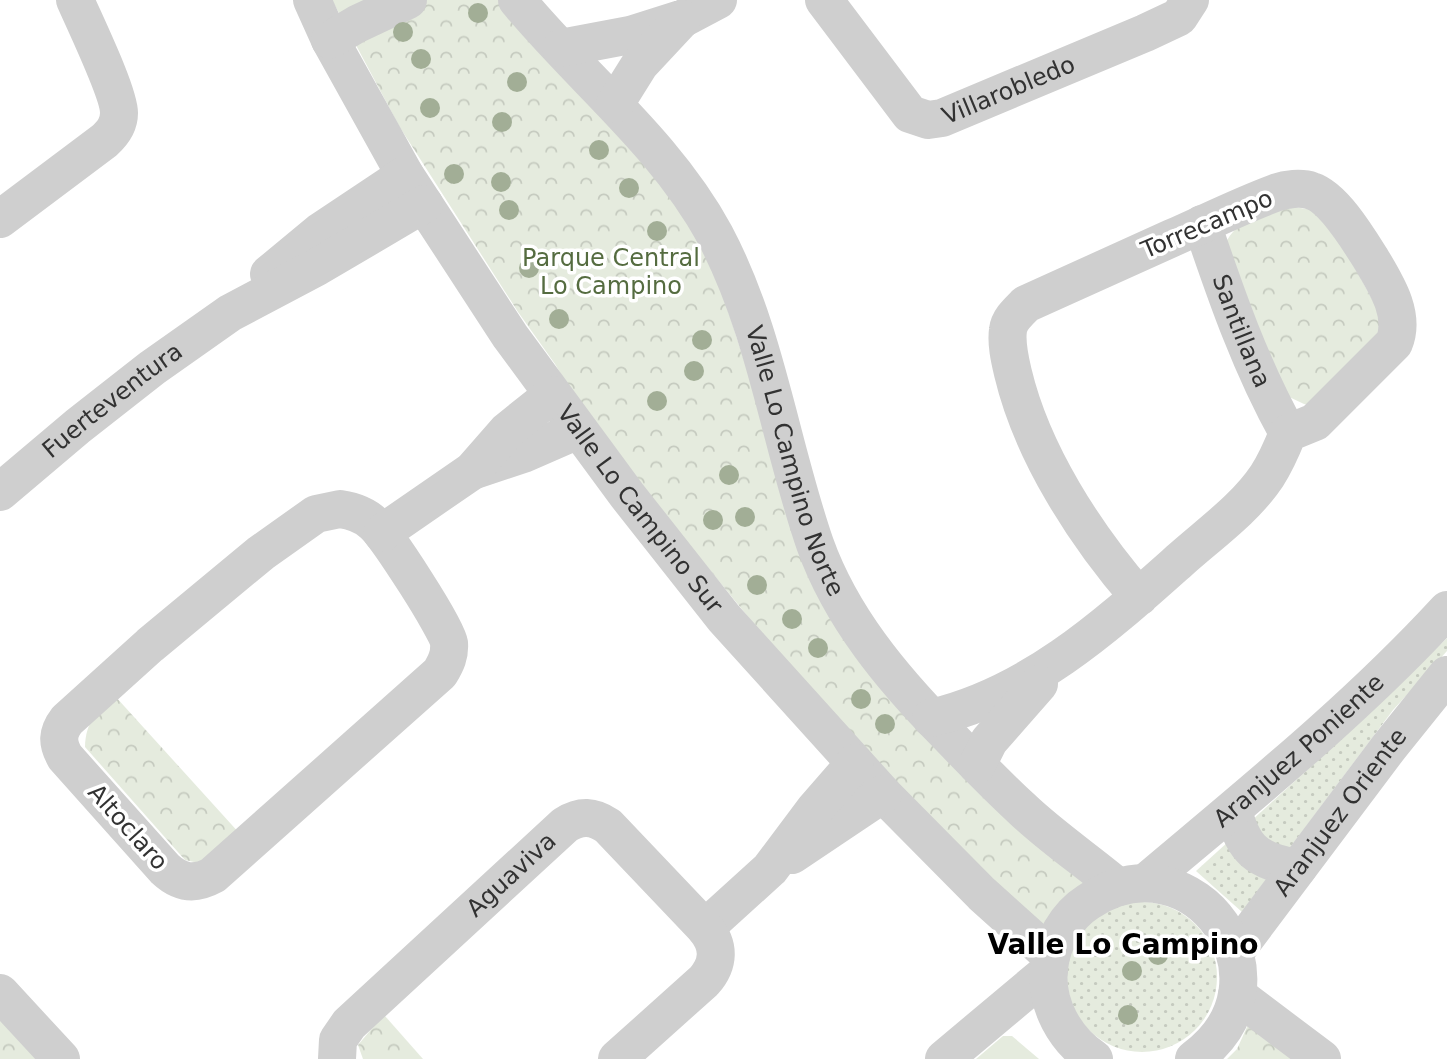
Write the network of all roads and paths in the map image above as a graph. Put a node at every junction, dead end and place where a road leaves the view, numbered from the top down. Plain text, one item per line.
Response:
1 (75, 0) edge
2 (312, 0) edge
3 (408, 0) edge
4 (517, 0) edge
5 (718, 0) edge
6 (824, 0) edge
7 (1190, 0) edge
8 (684, 18) junction
9 (330, 40) junction
10 (561, 48) junction
11 (615, 104) junction
12 (414, 189) junction
13 (0, 219) edge
14 (1202, 225) junction
15 (552, 395) junction
16 (578, 430) junction
17 (1288, 433) junction
18 (472, 471) junction
19 (0, 492) edge
20 (382, 533) junction
21 (1139, 597) junction
22 (1447, 610) edge
23 (1060, 660) junction
24 (1447, 675) edge
25 (931, 718) junction
26 (855, 763) junction
27 (977, 765) junction
28 (883, 794) junction
29 (1233, 810) junction
30 (1298, 868) junction
31 (770, 869) junction
32 (1132, 885) junction
33 (705, 928) junction
34 (1235, 952) junction
35 (1050, 963) junction
36 (0, 993) edge
37 (1237, 995) junction
38 (61, 1059) edge
39 (337, 1059) edge
40 (617, 1059) edge
41 (944, 1059) edge
42 (1094, 1059) edge
43 (1194, 1059) edge
44 (1322, 1059) edge

1 - 13 street
2 - 9 street, Valle Lo Campino Sur
3 - 9 street
4 - 10 street, Valle Lo Campino Norte
5 - 8 street
6 - 7 street, Villarobledo
8 - 10 street
8 - 11 street
9 - 12 street, Valle Lo Campino Sur
10 - 11 street, Valle Lo Campino Norte
11 - 25 street, Valle Lo Campino Norte
12 - 15 street, Valle Lo Campino Sur
12 - 19 street, Fuerteventura
14 - 17 street, Santillana
14 - 17 street, Torrecampo
14 - 21 street, Torrecampo
15 - 16 street, Valle Lo Campino Sur
15 - 18 street
16 - 18 street
16 - 26 street, Valle Lo Campino Sur
17 - 21 street
18 - 20 street
20 - 20 street, Altoclaro
21 - 23 street
22 - 29 street, Aranjuez Poniente
23 - 25 street
23 - 27 street
24 - 30 street, Aranjuez Oriente
25 - 27 street, Valle Lo Campino Norte
26 - 28 street, Valle Lo Campino Sur
26 - 31 street
27 - 32 street, Valle Lo Campino Norte
28 - 31 street
28 - 35 street, Valle Lo Campino Sur
29 - 30 street
29 - 32 street, Aranjuez Poniente
30 - 34 street, Aranjuez Oriente
31 - 33 street
32 - 34 street
32 - 35 street
33 - 39 street, Aguaviva
33 - 40 street, Aguaviva
34 - 37 street
35 - 41 street
35 - 42 street
36 - 38 street
37 - 43 street
37 - 44 street

